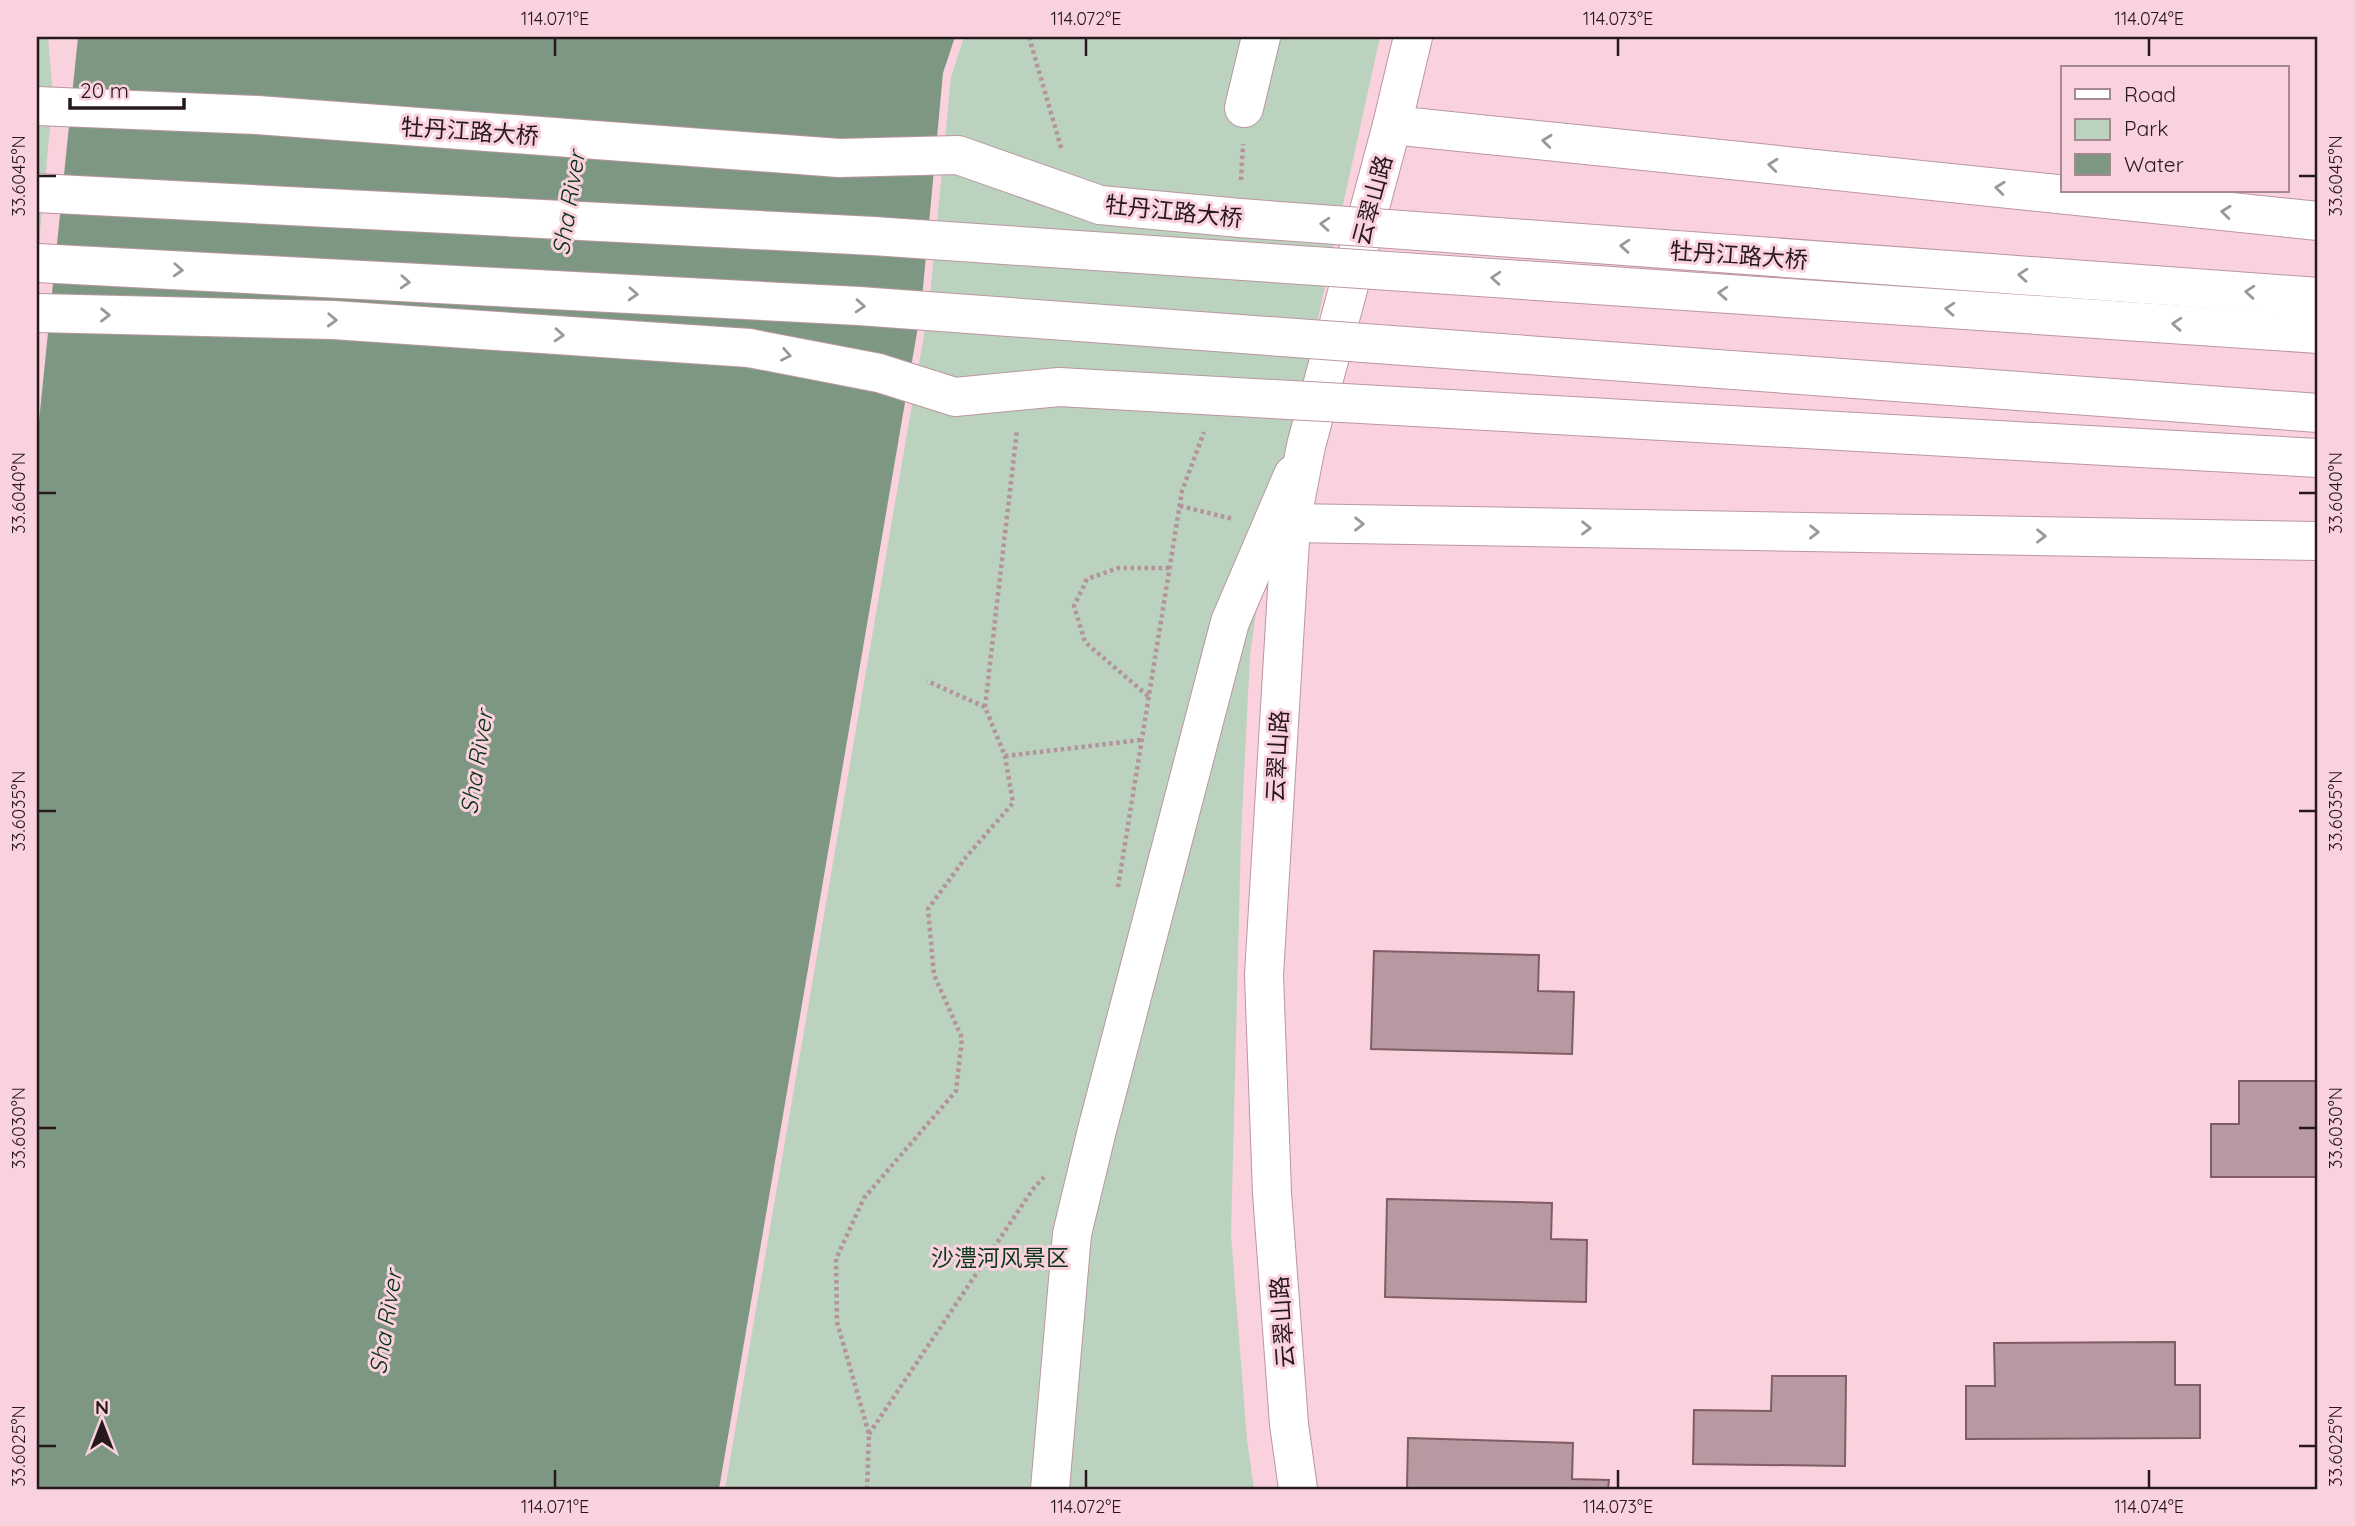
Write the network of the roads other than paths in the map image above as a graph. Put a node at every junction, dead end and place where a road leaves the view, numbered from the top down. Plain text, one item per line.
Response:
1 (1261, 37) edge
2 (1413, 37) edge
3 (37, 106) edge
4 (1244, 108) road end
5 (1392, 125) junction
6 (37, 193) edge
7 (2318, 221) edge
8 (37, 262) edge
9 (2318, 297) edge
10 (37, 313) edge
11 (2318, 334) edge
12 (2318, 413) edge
13 (2318, 458) edge
14 (1280, 526) junction
15 (2318, 541) edge
16 (1050, 1489) edge
17 (1298, 1489) edge

1 - 4 street
2 - 5 street, 云翠山路
9 -> 3 street, 牡丹江路大桥, bridge
7 -> 5 street
5 - 14 street, 云翠山路
11 -> 6 street, 牡丹江路大桥, bridge
8 -> 12 street, bridge
10 -> 13 street, bridge
14 -> 15 street
14 - 16 street
14 - 17 street, 云翠山路

